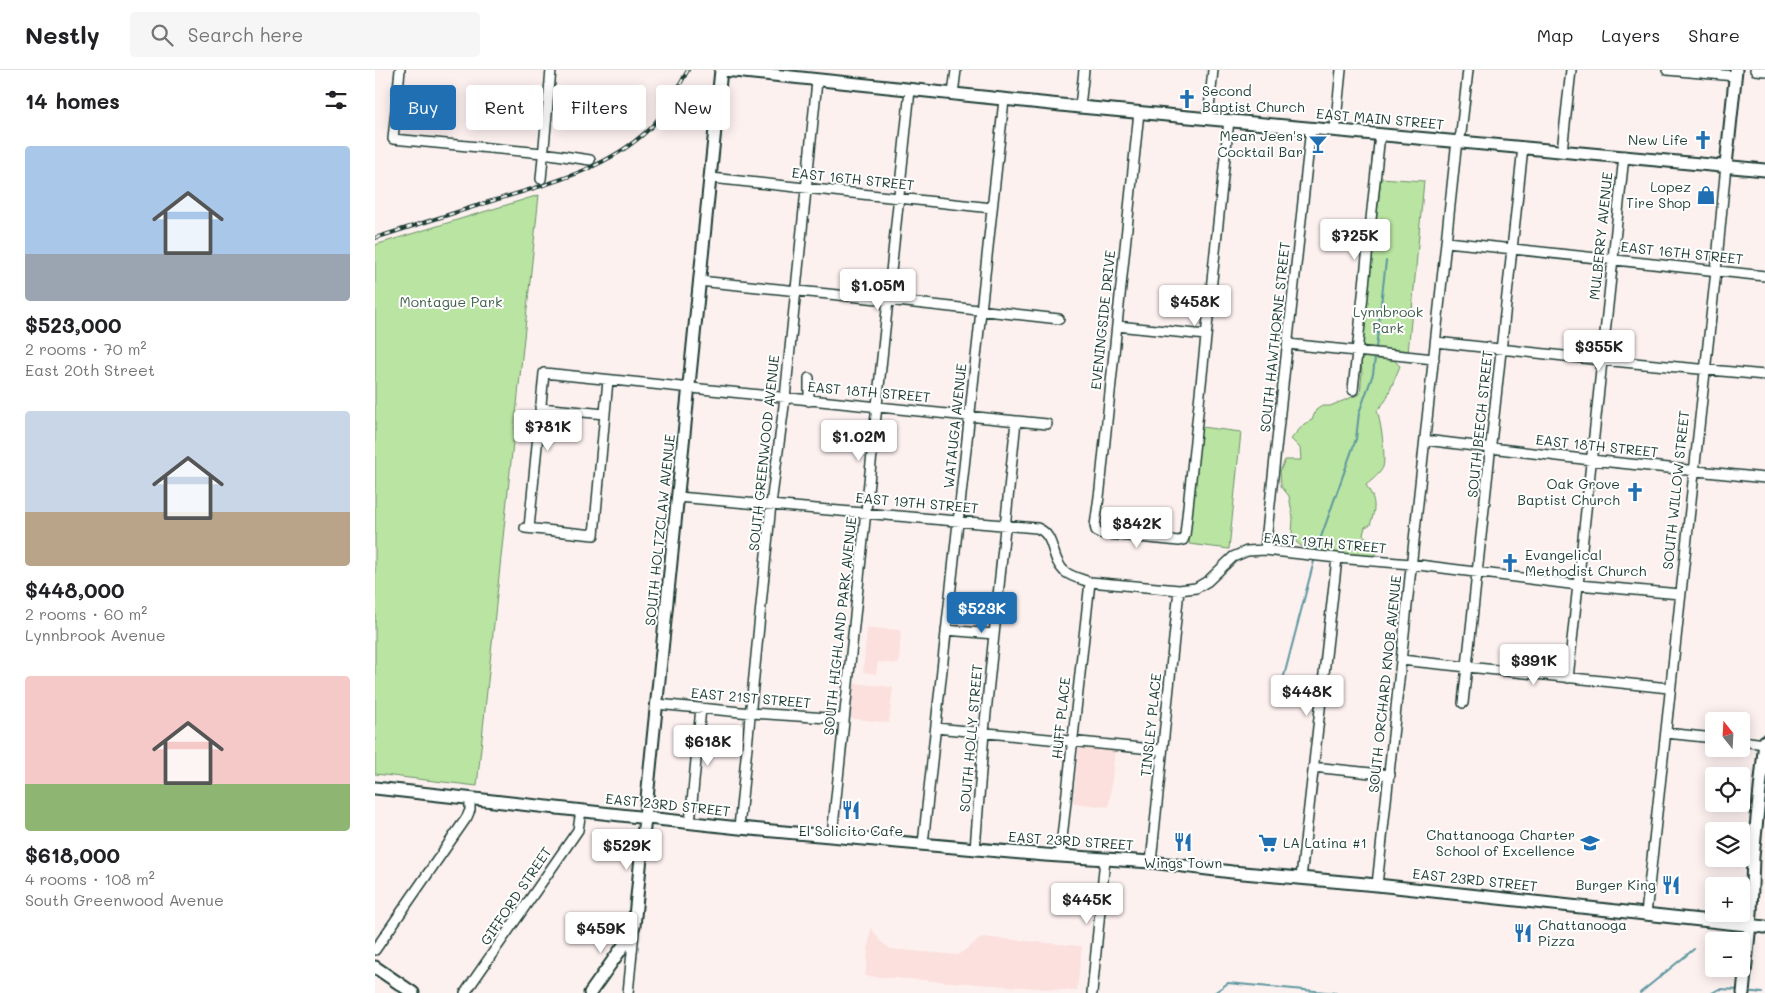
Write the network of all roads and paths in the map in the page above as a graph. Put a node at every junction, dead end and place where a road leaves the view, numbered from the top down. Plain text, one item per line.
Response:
1 (400, 70) edge
2 (551, 70) edge
3 (723, 70) edge
4 (956, 70) edge
5 (1084, 70) edge
6 (1213, 70) edge
7 (1341, 70) edge
8 (1469, 70) edge
9 (1571, 70) edge
10 (1667, 70) edge
11 (1755, 70) edge
12 (1765, 71) edge
13 (1736, 73) edge
14 (817, 80) junction
15 (910, 90) junction
16 (953, 94) junction
17 (1004, 100) junction
18 (1080, 107) junction
19 (1139, 112) junction
20 (1208, 118) junction
21 (1229, 120) junction
22 (1311, 128) junction
23 (1335, 130) junction
24 (1380, 134) junction
25 (1459, 141) junction
26 (1523, 147) junction
27 (1562, 151) junction
28 (543, 153) junction
29 (1624, 156) junction
30 (591, 160) dead end
31 (1726, 165) junction
32 (1765, 170) edge
33 (711, 178) junction
34 (541, 179) dead end
35 (805, 187) junction
36 (899, 197) junction
37 (992, 208) junction
38 (1447, 242) junction
39 (1513, 249) junction
40 (1613, 260) junction
41 (1716, 271) junction
42 (1765, 276) edge
43 (699, 281) junction
44 (795, 291) junction
45 (888, 300) junction
46 (982, 310) junction
47 (1059, 319) dead end
48 (1117, 326) junction
49 (1206, 336) junction
50 (1436, 342) junction
51 (1288, 344) junction
52 (1501, 349) junction
53 (1358, 351) junction
54 (1434, 359) junction
55 (1601, 360) junction
56 (1705, 370) junction
57 (1765, 375) edge
58 (809, 378) dead end
59 (608, 380) junction
60 (689, 389) junction
61 (1353, 390) dead end
62 (785, 398) junction
63 (809, 400) junction
64 (540, 408) junction
65 (876, 408) junction
66 (605, 414) junction
67 (970, 416) junction
68 (1016, 421) junction
69 (1047, 424) dead end
70 (1425, 440) junction
71 (1491, 448) junction
72 (1591, 460) junction
73 (1694, 470) junction
74 (1765, 478) edge
75 (678, 496) junction
76 (771, 504) junction
77 (866, 513) junction
78 (959, 521) junction
79 (1007, 525) junction
80 (1265, 550) junction
81 (1337, 558) junction
82 (1411, 564) junction
83 (1478, 573) junction
84 (1090, 582) junction
85 (1578, 584) junction
86 (1179, 590) junction
87 (1680, 594) junction
88 (947, 630) junction
89 (994, 634) junction
90 (1401, 660) junction
91 (1467, 668) junction
92 (1568, 678) junction
93 (1669, 688) junction
94 (1463, 703) dead end
95 (657, 704) junction
96 (701, 708) junction
97 (751, 713) junction
98 (843, 719) junction
99 (936, 728) junction
100 (985, 732) junction
101 (1666, 733) junction
102 (1705, 737) edge
103 (1072, 740) junction
104 (1750, 741) edge
105 (1765, 742) edge
106 (1162, 750) junction
107 (1313, 767) junction
108 (1390, 775) junction
109 (375, 788) edge
110 (470, 798) junction
111 (581, 811) junction
112 (645, 818) junction
113 (691, 823) junction
114 (739, 828) junction
115 (832, 836) junction
116 (923, 844) junction
117 (975, 849) junction
118 (1060, 856) junction
119 (1105, 859) junction
120 (1151, 862) junction
121 (1301, 878) junction
122 (1377, 884) junction
123 (1646, 914) junction
124 (634, 926) junction
125 (1750, 926) junction
126 (1765, 927) edge
127 (375, 950) edge
128 (375, 967) edge
129 (413, 993) edge
130 (465, 993) edge
131 (590, 993) edge
132 (628, 993) edge
133 (1092, 993) edge
134 (1743, 993) edge

1 - 28 street
2 - 28 street
3 - 14 main road, EAST MAIN STREET
3 - 33 main road, SOUTH HOLTZCLAW AVENUE
4 - 16 street
5 - 18 street
6 - 20 street
7 - 23 street
8 - 25 street, SOUTH ORCHARD KNOB AVENUE
9 - 27 street
10 - 13 street
11 - 12 street
13 - 31 main road, SOUTH WILLOW STREET
14 - 15 main road, EAST MAIN STREET
14 - 35 street, SOUTH GREENWOOD AVENUE
15 - 16 main road, EAST MAIN STREET
15 - 36 street, SOUTH HIGHLAND PARK AVENUE
16 - 17 main road, EAST MAIN STREET
17 - 18 main road, EAST MAIN STREET
17 - 37 street, WATAUGA AVENUE
18 - 19 main road, EAST MAIN STREET
19 - 20 main road, EAST MAIN STREET
19 - 48 street, EVENINGSIDE DRIVE
20 - 21 main road, EAST MAIN STREET
21 - 22 main road, EAST MAIN STREET
21 - 49 street
22 - 23 main road, EAST MAIN STREET
22 - 51 street, SOUTH HAWTHORNE STREET
23 - 24 main road, EAST MAIN STREET
24 - 25 main road, EAST MAIN STREET
24 - 53 street
25 - 26 main road, EAST MAIN STREET
25 - 38 street, SOUTH ORCHARD KNOB AVENUE
26 - 27 main road, EAST MAIN STREET
26 - 39 street, SOUTH BEECH STREET
27 - 29 main road, EAST MAIN STREET
28 - 30 street
28 - 34 street
29 - 31 main road, EAST MAIN STREET
29 - 40 street, MULBERRY AVENUE
31 - 32 main road, EAST MAIN STREET
31 - 41 street, SOUTH WILLOW STREET
33 - 35 street, EAST 16TH STREET
33 - 43 main road, SOUTH HOLTZCLAW AVENUE
35 - 36 street, EAST 16TH STREET
35 - 44 street, SOUTH GREENWOOD AVENUE
36 - 37 street, EAST 16TH STREET
36 - 45 street, SOUTH HIGHLAND PARK AVENUE
37 - 46 street, WATAUGA AVENUE
38 - 39 street, EAST 16TH STREET
38 - 50 street, SOUTH ORCHARD KNOB AVENUE
39 - 40 street, EAST 16TH STREET
39 - 52 street, SOUTH BEECH STREET
40 - 41 street, EAST 16TH STREET
40 - 55 street, MULBERRY AVENUE
41 - 42 street, EAST 16TH STREET
41 - 56 street, SOUTH WILLOW STREET
43 - 44 street
43 - 60 main road, SOUTH HOLTZCLAW AVENUE
44 - 45 street
44 - 62 street, SOUTH GREENWOOD AVENUE
45 - 46 street
45 - 65 street, SOUTH HIGHLAND PARK AVENUE
46 - 47 street
46 - 67 street, WATAUGA AVENUE
48 - 49 street
48 - 49 street, EVENINGSIDE DRIVE
50 - 52 street
50 - 54 street, SOUTH ORCHARD KNOB AVENUE
51 - 53 street
51 - 80 street, SOUTH HAWTHORNE STREET
52 - 55 street
52 - 71 street, SOUTH BEECH STREET
53 - 54 street
53 - 61 street
54 - 70 street, SOUTH ORCHARD KNOB AVENUE
55 - 56 street
55 - 72 street, MULBERRY AVENUE
56 - 57 street
56 - 73 street, SOUTH WILLOW STREET
58 - 63 street
59 - 60 street
59 - 64 street
59 - 66 street
60 - 62 street, EAST 18TH STREET
60 - 75 main road, SOUTH HOLTZCLAW AVENUE
62 - 63 street, EAST 18TH STREET
62 - 76 street, SOUTH GREENWOOD AVENUE
63 - 65 street, EAST 18TH STREET
64 - 66 street
64 - 66 street
65 - 67 street, EAST 18TH STREET
65 - 77 street, SOUTH HIGHLAND PARK AVENUE
67 - 68 street, EAST 18TH STREET
67 - 78 street, WATAUGA AVENUE
68 - 69 street, EAST 18TH STREET
68 - 79 street, SOUTH HOLLY STREET
70 - 71 street, EAST 18TH STREET
70 - 82 street, SOUTH ORCHARD KNOB AVENUE
71 - 72 street, EAST 18TH STREET
71 - 83 street, SOUTH BEECH STREET
72 - 73 street, EAST 18TH STREET
72 - 85 street, MULBERRY AVENUE
73 - 74 street, EAST 18TH STREET
73 - 87 street, SOUTH WILLOW STREET
75 - 76 street, EAST 19TH STREET
75 - 95 main road, SOUTH HOLTZCLAW AVENUE
76 - 77 street, EAST 19TH STREET
76 - 97 street, SOUTH GREENWOOD AVENUE
77 - 78 street, EAST 19TH STREET
77 - 98 street, SOUTH HIGHLAND PARK AVENUE
78 - 79 street, EAST 19TH STREET
78 - 88 street, WATAUGA AVENUE
79 - 84 street, EAST 19TH STREET
79 - 89 street, SOUTH HOLLY STREET
80 - 81 street, EAST 19TH STREET
80 - 86 street, EAST 19TH STREET
81 - 82 street, EAST 19TH STREET
81 - 107 street
82 - 83 street, EAST 19TH STREET
82 - 90 street, SOUTH ORCHARD KNOB AVENUE
83 - 85 street, EAST 19TH STREET
83 - 91 street, SOUTH BEECH STREET
84 - 86 street, EAST 19TH STREET
84 - 103 street, HUFF PLACE
85 - 87 street, EAST 19TH STREET
85 - 92 street, MULBERRY AVENUE
86 - 106 street, TINSLEY PLACE
87 - 93 street, SOUTH WILLOW STREET
88 - 89 street
88 - 99 street, WATAUGA AVENUE
89 - 100 street, SOUTH HOLLY STREET
90 - 91 street
90 - 108 street, SOUTH ORCHARD KNOB AVENUE
91 - 92 street
91 - 94 street, SOUTH BEECH STREET
92 - 93 street
93 - 101 street, SOUTH WILLOW STREET
95 - 96 street, EAST 21ST STREET
95 - 112 main road, SOUTH HOLTZCLAW AVENUE
96 - 97 street, EAST 21ST STREET
96 - 113 street
97 - 98 street, EAST 21ST STREET
97 - 114 street, SOUTH GREENWOOD AVENUE
98 - 115 street, SOUTH HIGHLAND PARK AVENUE
99 - 100 street
99 - 116 street, WATAUGA AVENUE
100 - 103 street
100 - 117 street, SOUTH HOLLY STREET
101 - 102 street
101 - 123 street, SOUTH WILLOW STREET
103 - 106 street
103 - 118 street, HUFF PLACE
104 - 105 street
105 - 125 main road
106 - 120 street, TINSLEY PLACE
107 - 108 street
107 - 121 street
108 - 122 street, SOUTH ORCHARD KNOB AVENUE
109 - 110 main road, EAST 23RD STREET
110 - 111 main road, EAST 23RD STREET
110 - 127 street
111 - 112 main road, EAST 23RD STREET
111 - 130 street, GIFFORD STREET
112 - 113 main road, EAST 23RD STREET
112 - 124 main road, SOUTH HOLTZCLAW AVENUE
113 - 114 main road, EAST 23RD STREET
114 - 115 main road, EAST 23RD STREET
115 - 116 main road, EAST 23RD STREET
116 - 117 main road, EAST 23RD STREET
117 - 118 main road, EAST 23RD STREET
118 - 119 main road, EAST 23RD STREET
119 - 120 main road, EAST 23RD STREET
119 - 133 street
120 - 121 main road, EAST 23RD STREET
121 - 122 main road, EAST 23RD STREET
122 - 123 main road, EAST 23RD STREET
123 - 125 main road, EAST 23RD STREET
124 - 131 main road
124 - 132 street, SOUTH HOLTZCLAW AVENUE
125 - 126 main road, EAST 23RD STREET
125 - 134 main road
128 - 129 main road

